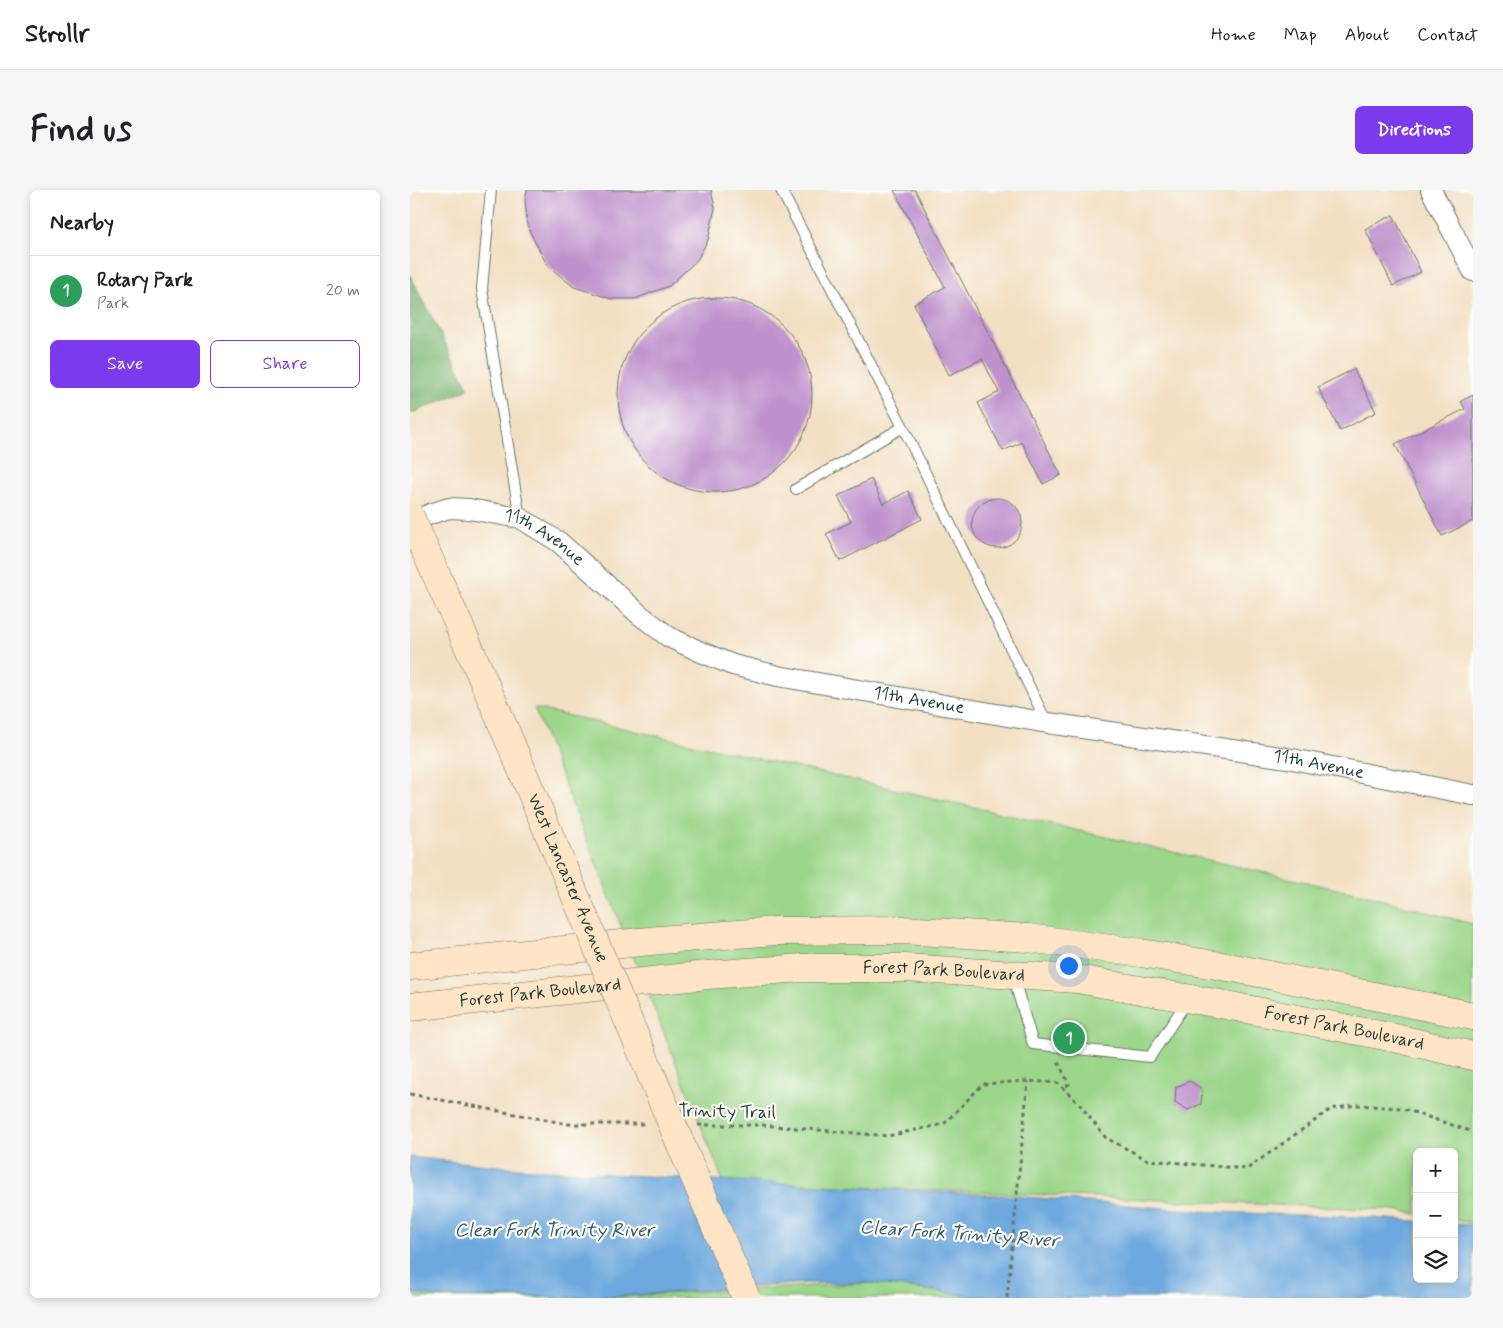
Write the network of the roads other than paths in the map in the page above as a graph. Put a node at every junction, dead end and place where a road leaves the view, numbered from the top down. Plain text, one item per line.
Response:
1 (491, 190) edge
2 (781, 190) edge
3 (1431, 190) edge
4 (1473, 271) edge
5 (903, 427) junction
6 (796, 489) dead end
7 (410, 516) edge
8 (520, 518) junction
9 (410, 523) edge
10 (1048, 724) junction
11 (1473, 795) edge
12 (410, 966) edge
13 (1013, 975) junction
14 (1189, 998) junction
15 (410, 1006) edge
16 (1473, 1016) edge
17 (1473, 1056) edge
18 (746, 1298) edge

1 - 8 lane
2 - 5 lane
3 - 4 street
5 - 6 lane
5 - 10 lane
7 - 18 main road, West Lancaster Avenue, bridge
8 - 9 street, 11th Avenue
8 - 10 street, 11th Avenue
10 - 11 street, 11th Avenue
12 - 16 main road
13 - 14 main road, Forest Park Boulevard
13 - 14 lane
13 - 15 main road, Forest Park Boulevard
14 - 17 main road, Forest Park Boulevard

